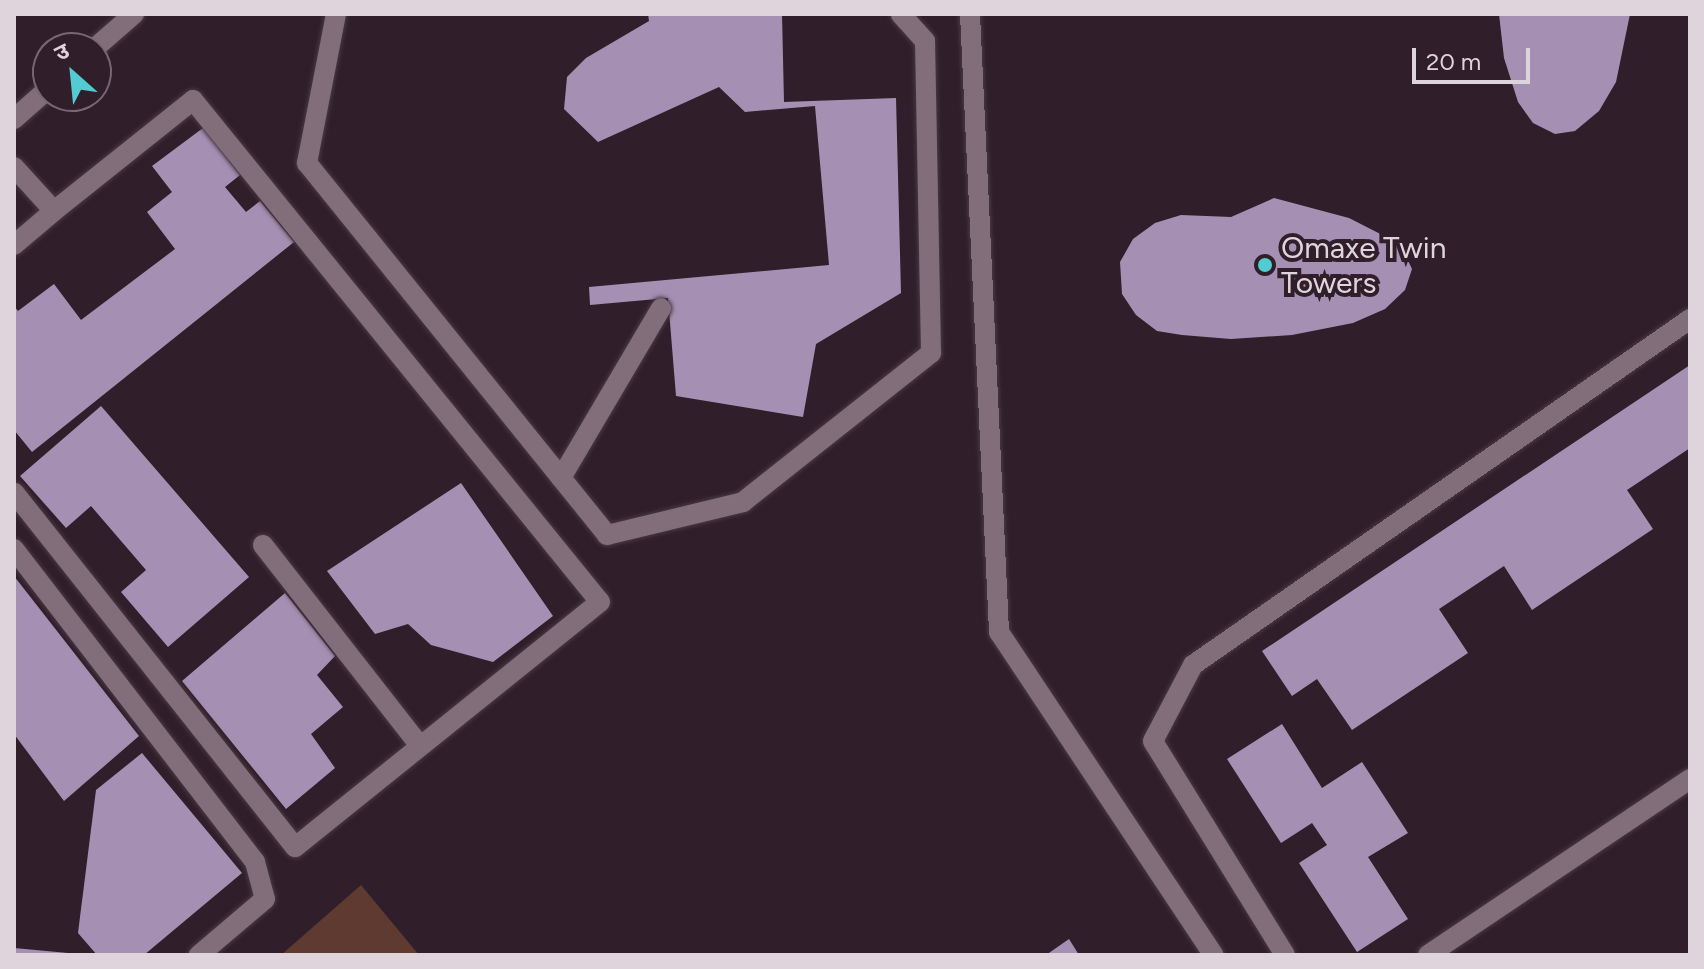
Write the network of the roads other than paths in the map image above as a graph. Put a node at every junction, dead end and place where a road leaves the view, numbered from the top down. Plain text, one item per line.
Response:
1 (134, 14) edge
2 (336, 14) edge
3 (901, 14) edge
4 (970, 14) edge
5 (112, 33) edge
6 (32, 103) edge
7 (14, 119) edge
8 (14, 167) edge
9 (54, 211) junction
10 (14, 245) edge
11 (661, 308) dead end
12 (1690, 319) edge
13 (561, 478) junction
14 (14, 493) edge
15 (263, 545) dead end
16 (14, 549) edge
17 (420, 746) junction
18 (1690, 779) edge
19 (199, 955) edge
20 (1214, 955) edge
21 (1285, 955) edge
22 (1428, 955) edge

1 - 5 street
2 - 13 street
3 - 13 street
4 - 20 street
6 - 7 street
8 - 9 street
9 - 10 street
9 - 17 street
11 - 13 street
12 - 21 street
14 - 17 street
15 - 17 street
16 - 19 street
18 - 22 street

